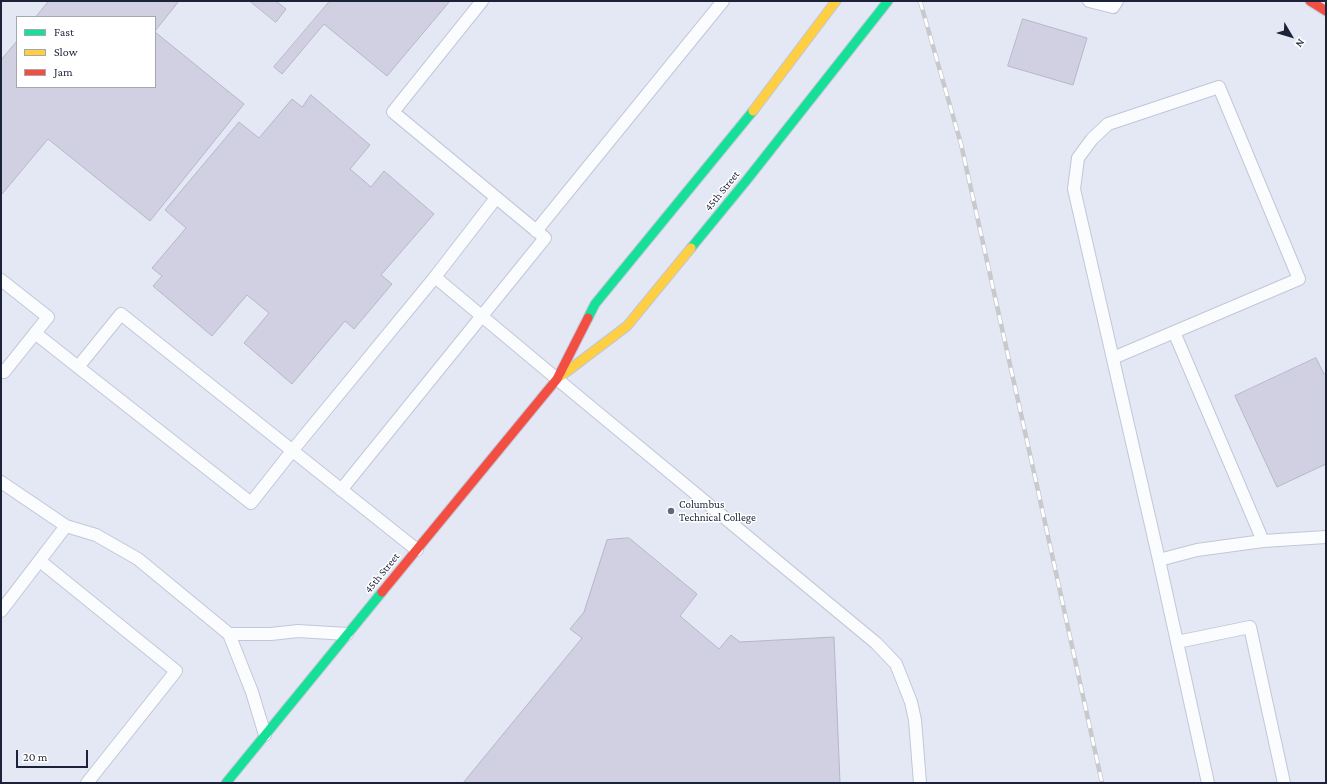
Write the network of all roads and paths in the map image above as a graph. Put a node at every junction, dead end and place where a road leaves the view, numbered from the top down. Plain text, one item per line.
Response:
1 (482, 1) edge
2 (723, 1) edge
3 (836, 1) edge
4 (888, 1) edge
5 (1089, 1) edge
6 (1117, 1) edge
7 (1310, 1) edge
8 (1326, 11) edge
9 (496, 198) junction
10 (536, 231) junction
11 (435, 277) junction
12 (1, 280) edge
13 (482, 316) junction
14 (1174, 332) junction
15 (36, 333) junction
16 (1113, 358) junction
17 (78, 367) junction
18 (1, 370) edge
19 (557, 379) junction
20 (292, 451) junction
21 (1, 482) edge
22 (341, 490) junction
23 (66, 526) junction
24 (1326, 537) edge
25 (1263, 541) junction
26 (417, 550) junction
27 (1159, 560) junction
28 (40, 561) junction
29 (1, 611) edge
30 (229, 634) junction
31 (348, 634) junction
32 (1177, 642) junction
33 (265, 735) junction
34 (87, 783) edge
35 (226, 783) edge
36 (920, 783) edge
37 (1208, 783) edge
38 (1284, 783) edge

1 - 9 lane
2 - 10 lane
3 - 19 main road, 45th Street
4 - 19 main road, 45th Street
5 - 6 lane
7 - 8 main road
9 - 10 lane
9 - 11 lane
10 - 13 lane
11 - 13 lane
11 - 20 lane
12 - 15 lane
13 - 19 lane
13 - 22 lane
14 - 16 lane
14 - 16 lane
14 - 25 lane
15 - 17 lane
15 - 18 lane
16 - 27 lane
17 - 20 lane
17 - 20 lane
19 - 26 main road, 45th Street
19 - 36 lane
20 - 22 lane
21 - 23 lane
22 - 26 lane
23 - 28 lane
23 - 30 lane
24 - 25 lane
25 - 27 lane
26 - 31 main road, 45th Street
27 - 32 lane
28 - 29 lane
28 - 34 lane
30 - 31 lane
30 - 33 lane
31 - 33 main road, 45th Street
32 - 37 lane
32 - 38 lane
33 - 35 main road, 45th Street

